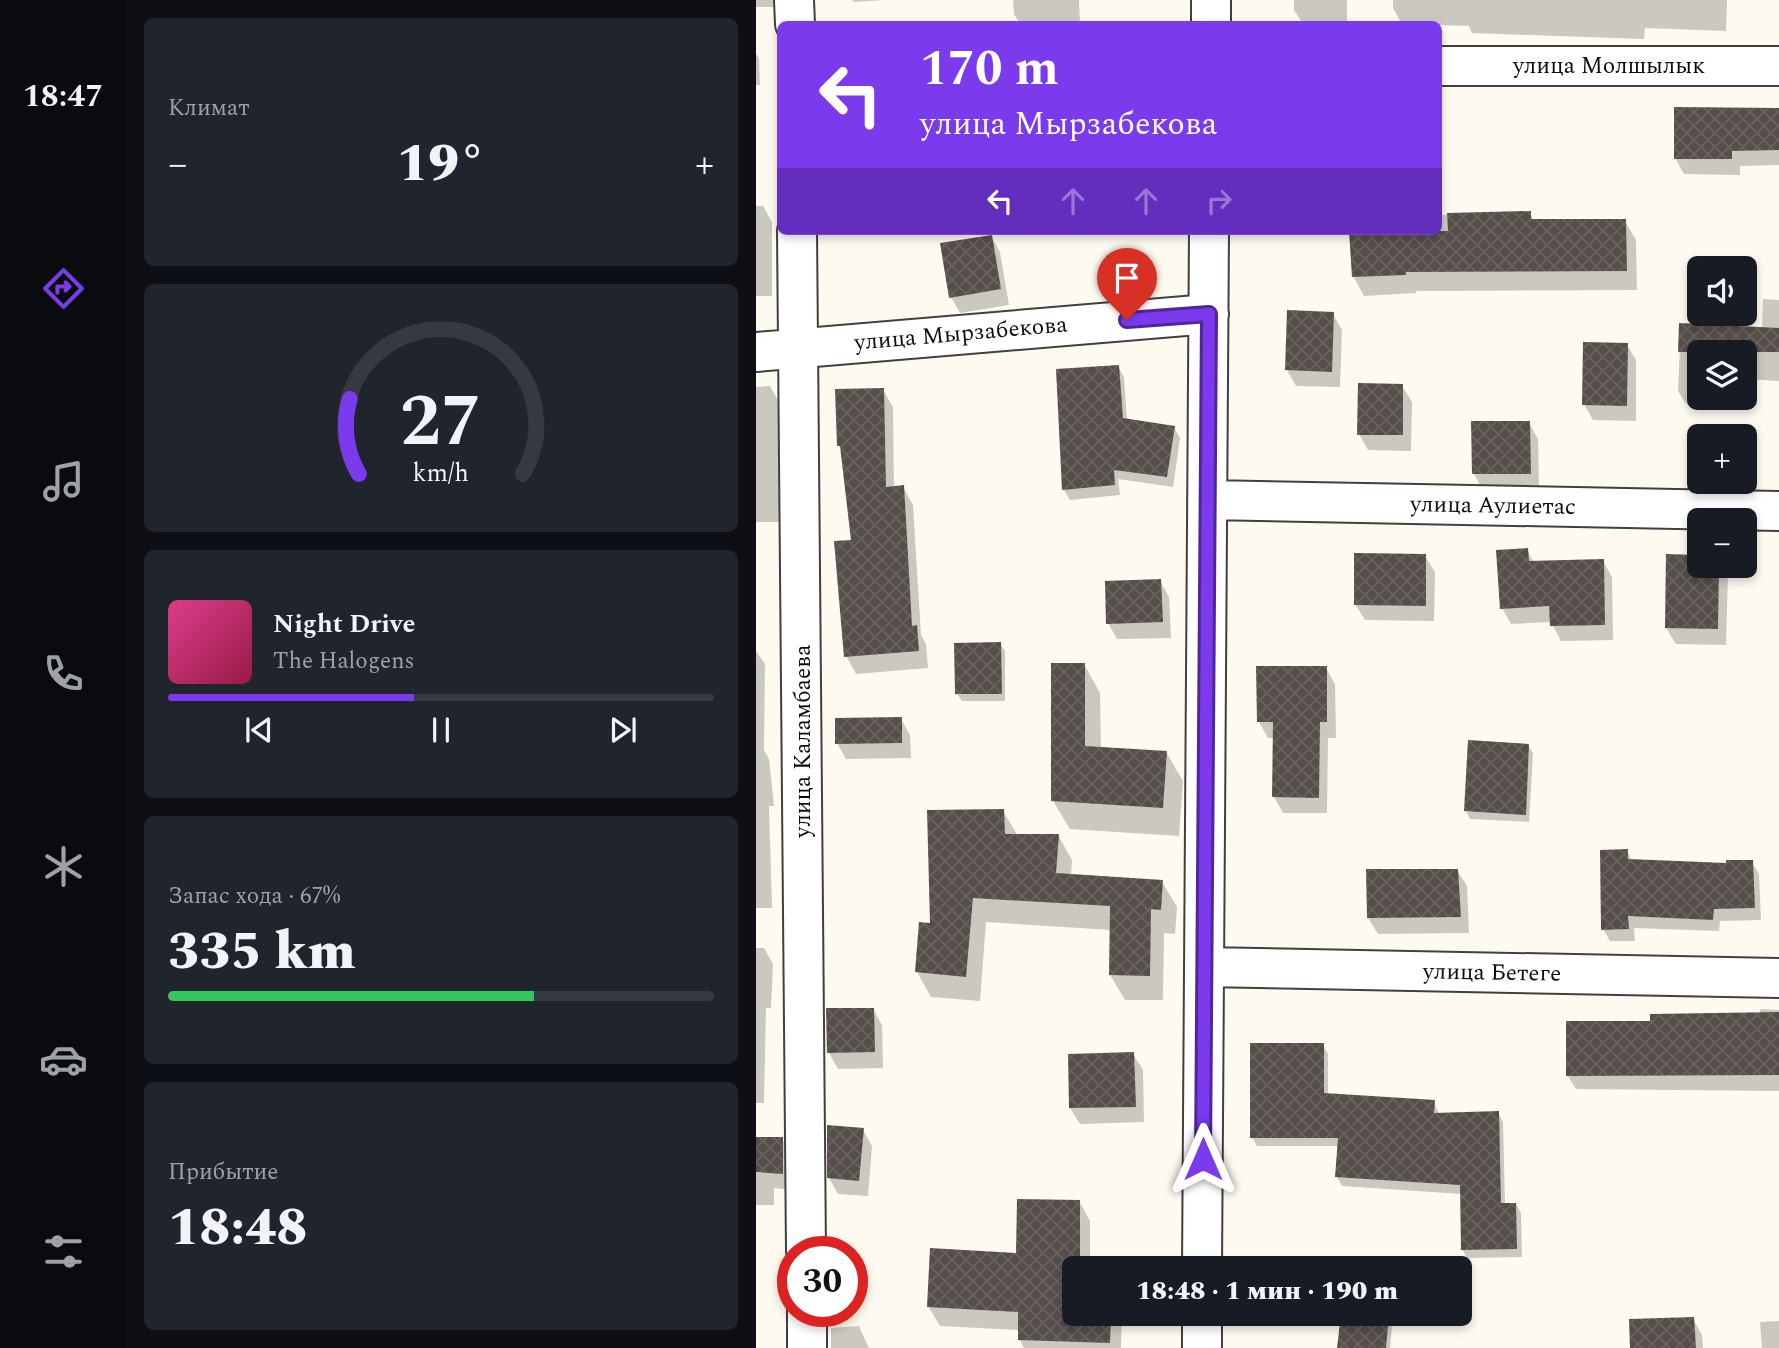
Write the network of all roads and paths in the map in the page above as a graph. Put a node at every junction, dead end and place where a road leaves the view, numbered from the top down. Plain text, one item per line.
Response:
1 (794, 0) edge
2 (1211, 0) edge
3 (795, 21) edge
4 (1211, 21) edge
5 (1442, 66) edge
6 (1779, 66) edge
7 (797, 235) edge
8 (1209, 235) edge
9 (1209, 314) junction
10 (799, 347) junction
11 (756, 352) edge
12 (1208, 500) junction
13 (1779, 511) edge
14 (1204, 967) junction
15 (1779, 978) edge
16 (806, 1236) edge
17 (1202, 1256) edge
18 (1202, 1326) edge
19 (807, 1327) edge
20 (807, 1348) edge
21 (1202, 1348) edge

1 - 3 street
2 - 4 street
5 - 6 street, улица Молшылык
7 - 10 street, улица Каламбаева
8 - 9 street
9 - 10 street, улица Мырзабекова
9 - 12 street
10 - 11 street, улица Мырзабекова
10 - 16 street, улица Каламбаева
12 - 13 street, улица Аулиетас
12 - 14 street
14 - 15 street, улица Бетеге
14 - 17 street
18 - 21 street
19 - 20 street

